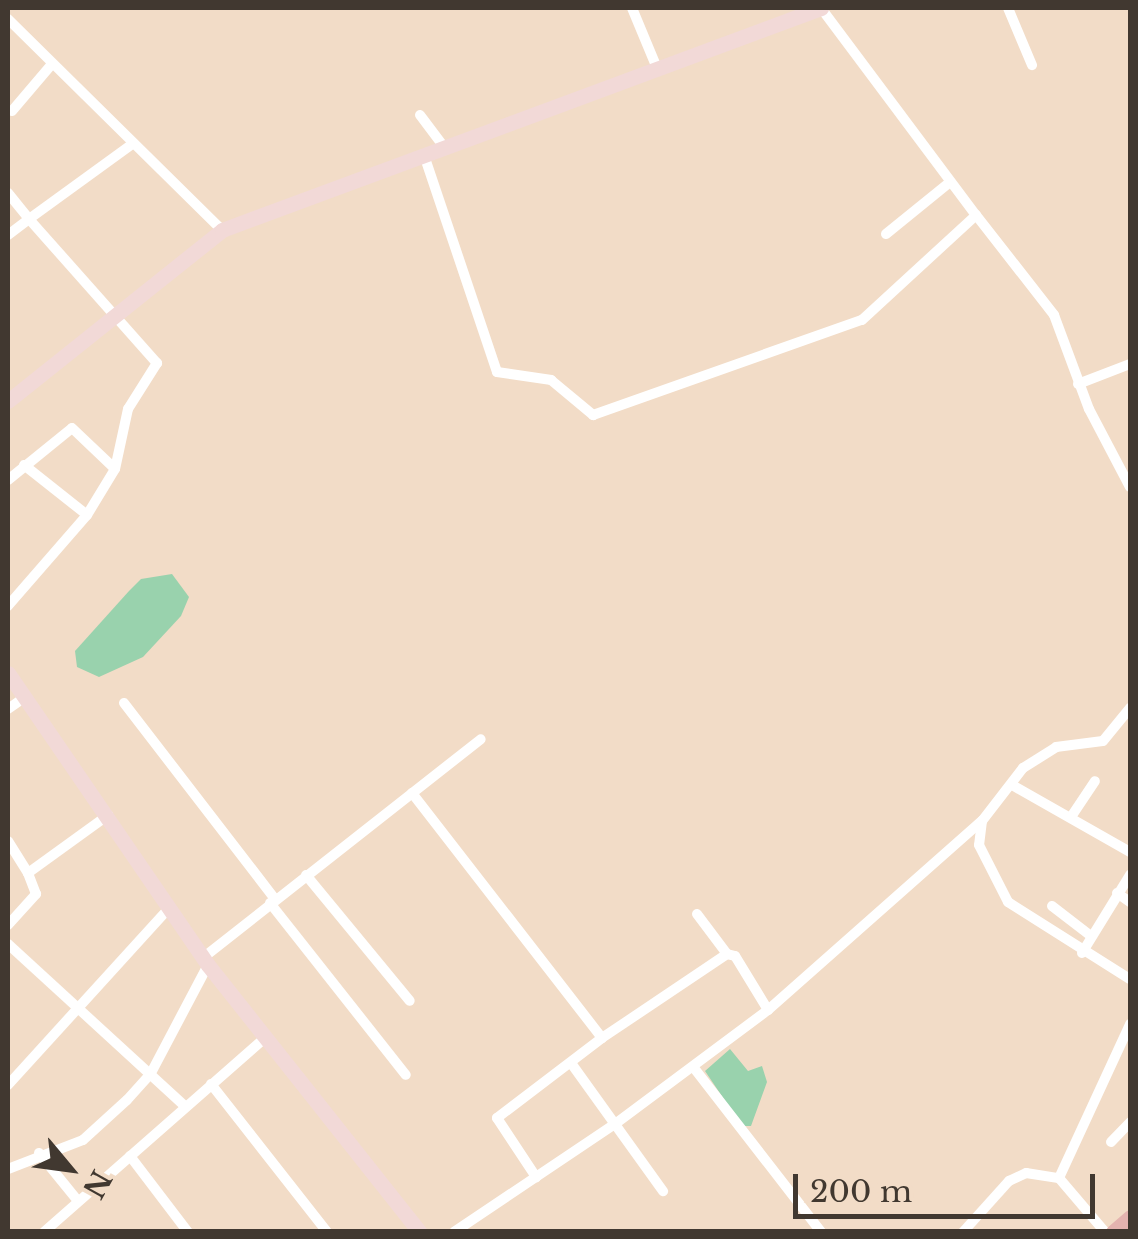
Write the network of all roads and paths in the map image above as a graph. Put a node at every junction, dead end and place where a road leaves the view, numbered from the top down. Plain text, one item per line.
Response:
1 (632, 8) edge
2 (821, 8) edge
3 (1008, 8) edge
4 (8, 19) edge
5 (12, 32) edge
6 (52, 64) junction
7 (1032, 66) dead end
8 (657, 68) junction
9 (12, 110) dead end
10 (420, 114) dead end
11 (132, 145) junction
12 (444, 148) junction
13 (424, 154) junction
14 (950, 182) junction
15 (8, 193) edge
16 (976, 215) junction
17 (29, 220) junction
18 (222, 230) junction
19 (886, 234) dead end
20 (8, 235) edge
21 (110, 317) junction
22 (1130, 364) edge
23 (1078, 384) junction
24 (8, 401) edge
25 (24, 465) junction
26 (115, 469) junction
27 (10, 474) edge
28 (1130, 487) edge
29 (87, 515) junction
30 (8, 606) edge
31 (8, 672) edge
32 (24, 698) junction
33 (124, 703) dead end
34 (1130, 708) edge
35 (8, 710) edge
36 (481, 739) dead end
37 (1095, 781) dead end
38 (1012, 785) junction
39 (412, 794) junction
40 (108, 815) junction
41 (1071, 817) junction
42 (982, 821) junction
43 (8, 841) edge
44 (1130, 852) edge
45 (12, 859) edge
46 (28, 873) junction
47 (306, 875) junction
48 (1130, 875) edge
49 (1118, 894) junction
50 (272, 901) junction
51 (1130, 902) edge
52 (1052, 906) dead end
53 (170, 907) junction
54 (697, 914) dead end
55 (8, 925) edge
56 (1091, 936) junction
57 (8, 944) edge
58 (1082, 953) junction
59 (728, 954) junction
60 (206, 961) junction
61 (1130, 979) edge
62 (410, 1002) dead end
63 (77, 1006) junction
64 (768, 1010) junction
65 (1130, 1024) edge
66 (265, 1038) junction
67 (602, 1038) junction
68 (1128, 1038) edge
69 (571, 1064) junction
70 (694, 1068) junction
71 (12, 1072) edge
72 (151, 1072) junction
73 (406, 1076) dead end
74 (210, 1084) junction
75 (8, 1085) edge
76 (184, 1105) junction
77 (1130, 1122) edge
78 (615, 1124) junction
79 (1111, 1142) dead end
80 (39, 1153) junction
81 (130, 1156) junction
82 (8, 1169) edge
83 (536, 1177) junction
84 (1059, 1178) junction
85 (663, 1191) dead end
86 (78, 1201) junction
87 (1130, 1217) edge
88 (44, 1232) edge
89 (188, 1232) edge
90 (327, 1232) edge
91 (420, 1232) edge
92 (454, 1232) edge
93 (820, 1232) edge
94 (963, 1232) edge
95 (1105, 1232) edge
96 (1113, 1232) edge

1 - 8 street
2 - 8 street
2 - 14 street
3 - 7 street
4 - 5 street
5 - 6 street
6 - 9 street
6 - 11 street
8 - 12 street
10 - 12 street
11 - 17 street
11 - 18 street
12 - 13 street
13 - 16 street
13 - 18 street
14 - 16 street
14 - 19 street
15 - 17 street
16 - 23 street
17 - 20 street
17 - 21 street
18 - 21 street
21 - 24 street
21 - 26 street
22 - 23 street
23 - 28 street
25 - 26 street
25 - 27 street
25 - 29 street
26 - 29 street
29 - 30 street
31 - 32 street
32 - 35 street
32 - 40 street
33 - 50 street
34 - 38 street
36 - 39 street
37 - 41 street
38 - 41 street
38 - 42 street
39 - 47 street
39 - 67 street
40 - 46 street
40 - 53 street
41 - 44 street
42 - 58 street
42 - 64 street
43 - 45 street
45 - 46 street
46 - 55 street
47 - 50 street
47 - 62 street
48 - 49 street
49 - 51 street
49 - 56 street
50 - 60 street
50 - 73 street
52 - 56 street
53 - 60 street
53 - 63 street
54 - 59 street
56 - 58 street
57 - 63 street
58 - 61 street
59 - 64 street
59 - 67 street
60 - 66 street
60 - 72 street
63 - 71 street
63 - 72 street
64 - 70 street
65 - 68 street
66 - 74 street
66 - 91 street
67 - 69 street
68 - 84 street
69 - 78 street
69 - 83 street
70 - 78 street
70 - 93 street
71 - 75 street
72 - 76 street
72 - 80 street
74 - 76 street
74 - 90 street
76 - 81 street
77 - 79 street
78 - 83 street
78 - 85 street
80 - 82 street
80 - 86 street
81 - 86 street
81 - 89 street
83 - 92 street
84 - 94 street
84 - 95 street
86 - 88 street
87 - 96 main road

